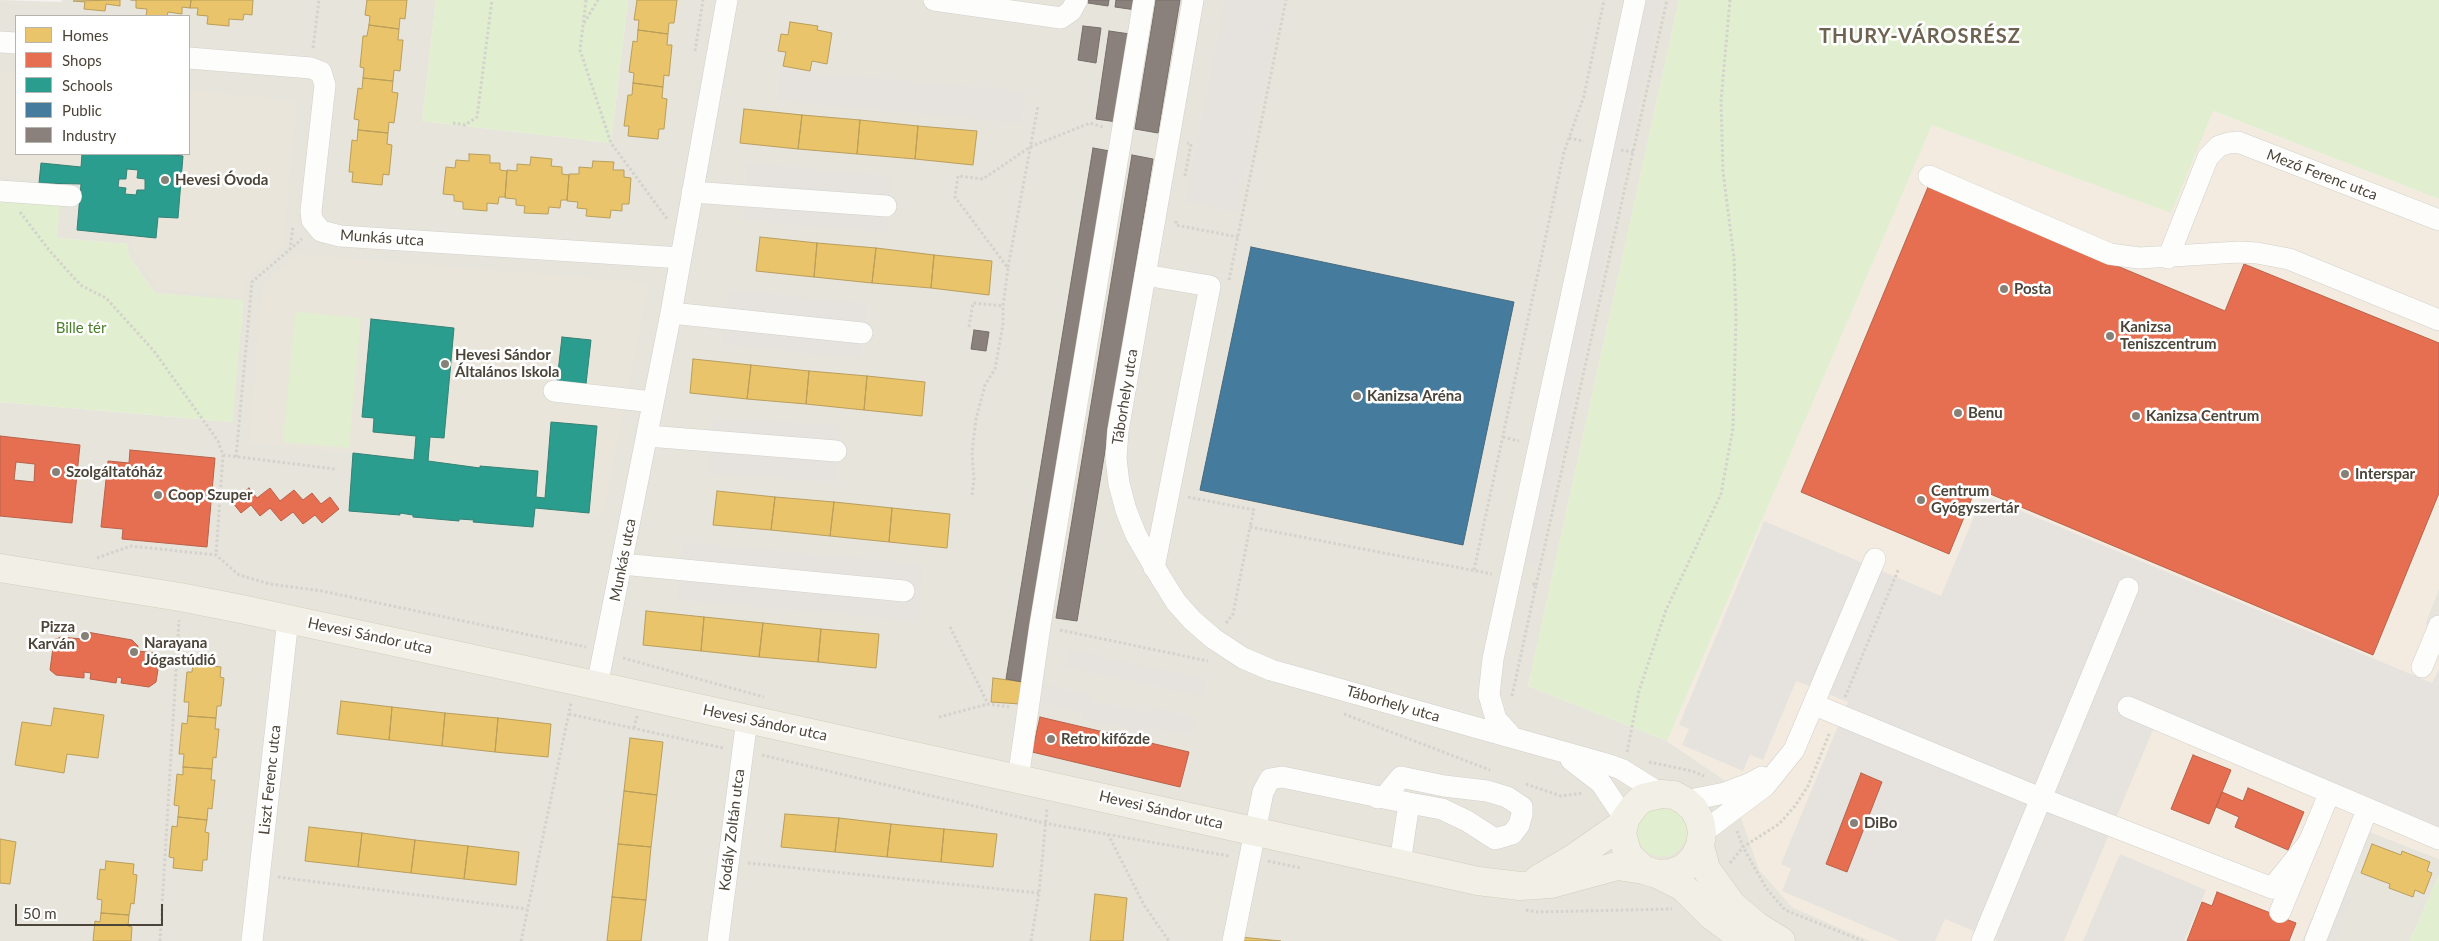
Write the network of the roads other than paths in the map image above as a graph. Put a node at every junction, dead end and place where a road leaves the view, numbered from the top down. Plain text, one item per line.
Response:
1 (727, 0) edge
2 (934, 0) edge
3 (1077, 0) edge
4 (1144, 0) edge
5 (1193, 0) edge
6 (1635, 0) edge
7 (0, 42) edge
8 (15, 43) edge
9 (190, 58) edge
10 (1929, 176) dead end
11 (3, 191) edge
12 (692, 192) junction
13 (72, 196) dead end
14 (886, 206) dead end
15 (2439, 220) edge
16 (681, 258) junction
17 (2168, 258) junction
18 (1145, 275) junction
19 (671, 313) junction
20 (2439, 320) edge
21 (862, 333) dead end
22 (554, 391) dead end
23 (654, 402) junction
24 (648, 436) junction
25 (836, 451) dead end
26 (1875, 559) dead end
27 (622, 564) junction
28 (0, 568) edge
29 (1154, 568) junction
30 (2128, 588) dead end
31 (904, 591) dead end
32 (288, 619) junction
33 (2439, 626) edge
34 (2422, 667) dead end
35 (587, 683) junction
36 (1815, 705) junction
37 (2128, 707) dead end
38 (747, 719) junction
39 (1512, 737) junction
40 (1563, 754) junction
41 (1787, 761) junction
42 (1018, 778) junction
43 (2330, 794) junction
44 (1673, 797) junction
45 (1378, 798) junction
46 (2040, 798) junction
47 (1409, 803) junction
48 (2367, 810) junction
49 (1624, 821) junction
50 (1255, 831) junction
51 (1701, 839) junction
52 (2439, 839) edge
53 (2310, 841) junction
54 (1400, 864) junction
55 (1651, 872) junction
56 (1529, 885) junction
57 (2280, 912) dead end
58 (252, 941) edge
59 (718, 941) edge
60 (1233, 941) edge
61 (1746, 941) edge
62 (1781, 941) edge
63 (1982, 941) edge
64 (2315, 941) edge

1 - 12 street, Munkás utca
2 - 3 street
4 - 42 street
5 - 18 street, Táborhely utca
6 - 39 street
7 - 8 street
9 - 16 street, Munkás utca
10 - 17 street
11 - 13 street
12 - 14 street
12 - 16 street, Munkás utca
15 - 17 street, Mező Ferenc utca
16 - 19 street, Munkás utca
17 - 20 street
18 - 29 street, Táborhely utca
18 - 29 street
19 - 21 street
19 - 23 street, Munkás utca
22 - 23 street
23 - 24 street, Munkás utca
24 - 25 street
24 - 27 street, Munkás utca
26 - 36 street
27 - 31 street
27 - 35 street, Munkás utca
28 - 32 main road, Hevesi Sándor utca
29 - 39 street, Táborhely utca
30 - 46 street
32 - 35 main road, Hevesi Sándor utca
32 - 58 street, Liszt Ferenc utca
33 - 34 street
35 - 38 main road, Hevesi Sándor utca
36 - 41 street
36 - 46 street
37 - 43 street
38 - 42 main road, Hevesi Sándor utca
38 - 59 street, Kodály Zoltán utca
39 - 40 street, Táborhely utca
40 - 44 street, Táborhely utca
40 - 49 street, Táborhely utca
41 - 44 street
41 - 51 street
42 - 50 main road, Hevesi Sándor utca
43 - 48 street
43 - 53 street
44 - 49 main road
44 - 51 main road
45 - 47 street
45 - 47 street
45 - 50 street
46 - 53 street
46 - 63 street
47 - 54 street
48 - 52 street
48 - 64 street
49 - 55 main road
49 - 56 main road
50 - 54 main road, Hevesi Sándor utca
50 - 60 street
51 - 55 main road
51 - 62 main road
53 - 57 street
54 - 56 main road, Hevesi Sándor utca
55 - 56 main road, Hevesi Sándor utca
55 - 61 main road, Hevesi Sándor utca

